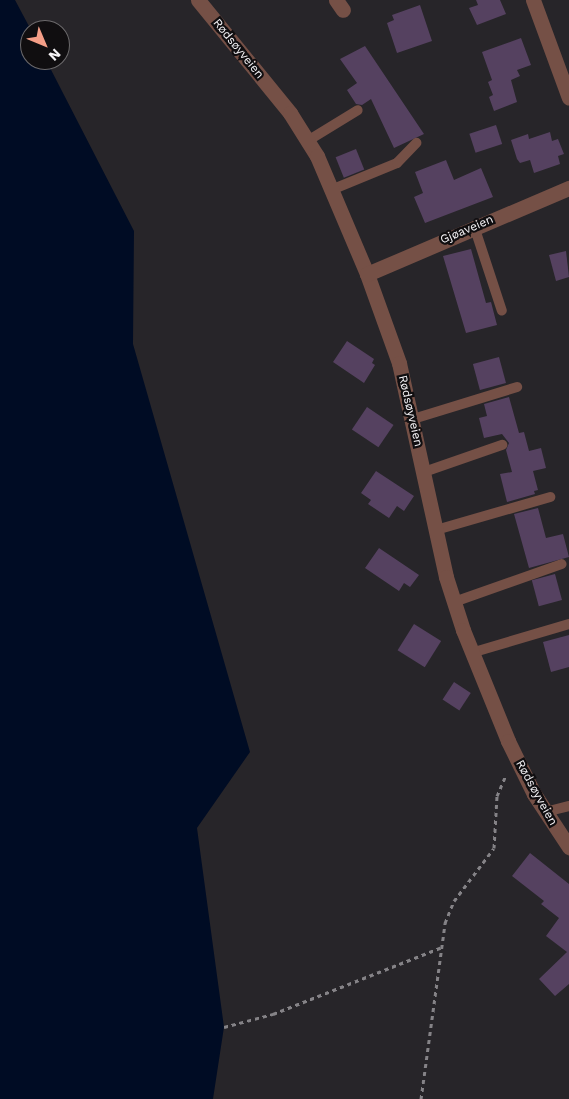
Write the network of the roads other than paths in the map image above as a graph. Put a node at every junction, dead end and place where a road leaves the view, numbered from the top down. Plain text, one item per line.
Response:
1 (198, 0) edge
2 (533, 0) edge
3 (569, 98) edge
4 (358, 110) dead end
5 (309, 140) junction
6 (416, 143) dead end
7 (569, 188) edge
8 (332, 190) junction
9 (474, 226) junction
10 (367, 274) junction
11 (502, 311) dead end
12 (517, 387) dead end
13 (413, 419) junction
14 (502, 445) dead end
15 (424, 472) junction
16 (550, 497) dead end
17 (436, 530) junction
18 (562, 564) dead end
19 (454, 602) junction
20 (569, 624) edge
21 (471, 653) junction
22 (569, 806) edge
23 (545, 812) junction
24 (569, 848) edge

1 - 5 street, Rødsøyveien
2 - 3 street
4 - 5 lane
5 - 8 street, Rødsøyveien
6 - 8 lane
7 - 9 street, Gjøaveien
8 - 10 street, Rødsøyveien
9 - 10 street, Gjøaveien
9 - 11 lane
10 - 13 street, Rødsøyveien
12 - 13 lane
13 - 15 street, Rødsøyveien
14 - 15 lane
15 - 17 street, Rødsøyveien
16 - 17 lane
17 - 19 street, Rødsøyveien
18 - 19 lane
19 - 21 street, Rødsøyveien
20 - 21 lane
21 - 23 street, Rødsøyveien
22 - 23 lane
23 - 24 street, Rødsøyveien

